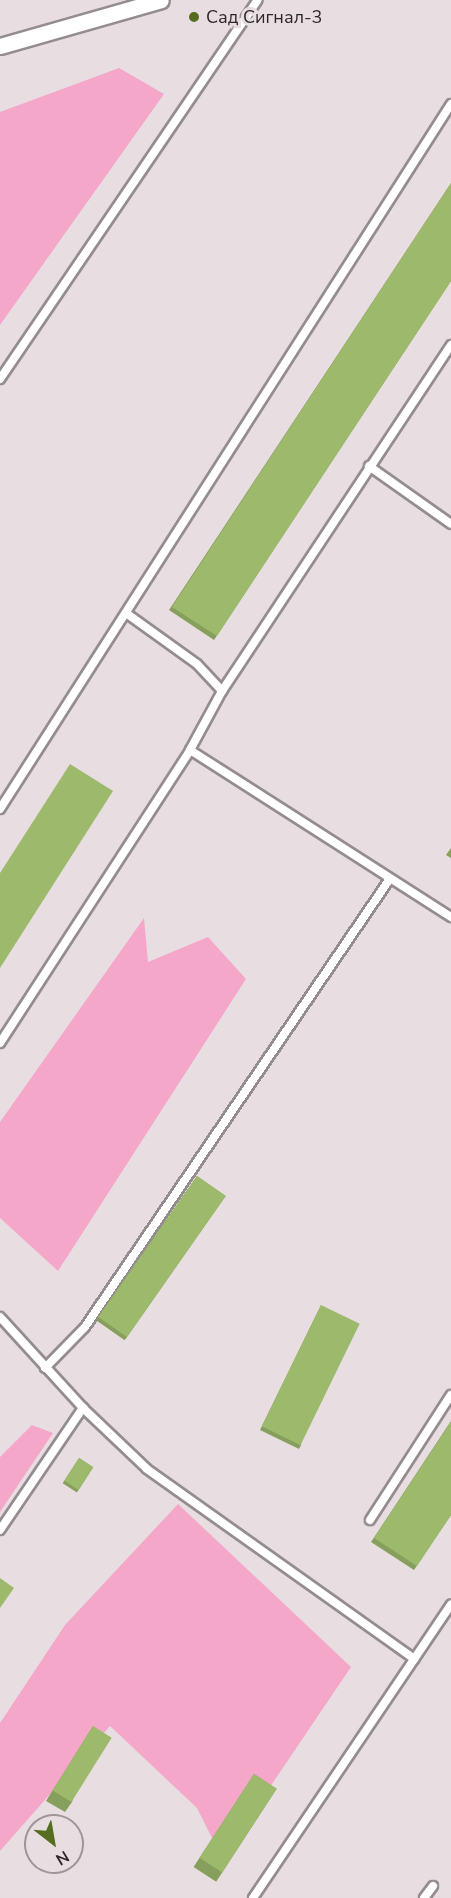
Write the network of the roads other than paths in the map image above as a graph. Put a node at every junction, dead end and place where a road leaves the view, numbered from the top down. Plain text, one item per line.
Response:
1 (160, 0) edge
2 (258, 0) edge
3 (0, 46) edge
4 (451, 104) edge
5 (451, 345) edge
6 (0, 379) edge
7 (369, 466) junction
8 (451, 524) edge
9 (126, 613) junction
10 (222, 691) junction
11 (190, 750) junction
12 (0, 809) edge
13 (389, 880) junction
14 (451, 917) edge
15 (0, 1043) edge
16 (0, 1317) edge
17 (45, 1368) junction
18 (451, 1395) edge
19 (82, 1408) junction
20 (370, 1520) dead end
21 (0, 1530) edge
22 (451, 1605) edge
23 (414, 1659) junction
24 (433, 1886) dead end
25 (253, 1898) edge
26 (424, 1898) edge

1 - 3 street
2 - 6 lane
4 - 9 lane
5 - 7 lane
7 - 8 lane
7 - 10 lane
9 - 10 lane
9 - 12 lane
10 - 11 lane
11 - 13 lane
11 - 15 lane
13 - 14 lane
13 - 17 lane
16 - 17 lane
17 - 19 lane
18 - 20 lane
19 - 21 lane
19 - 23 lane
22 - 23 lane
23 - 25 lane
24 - 26 lane

